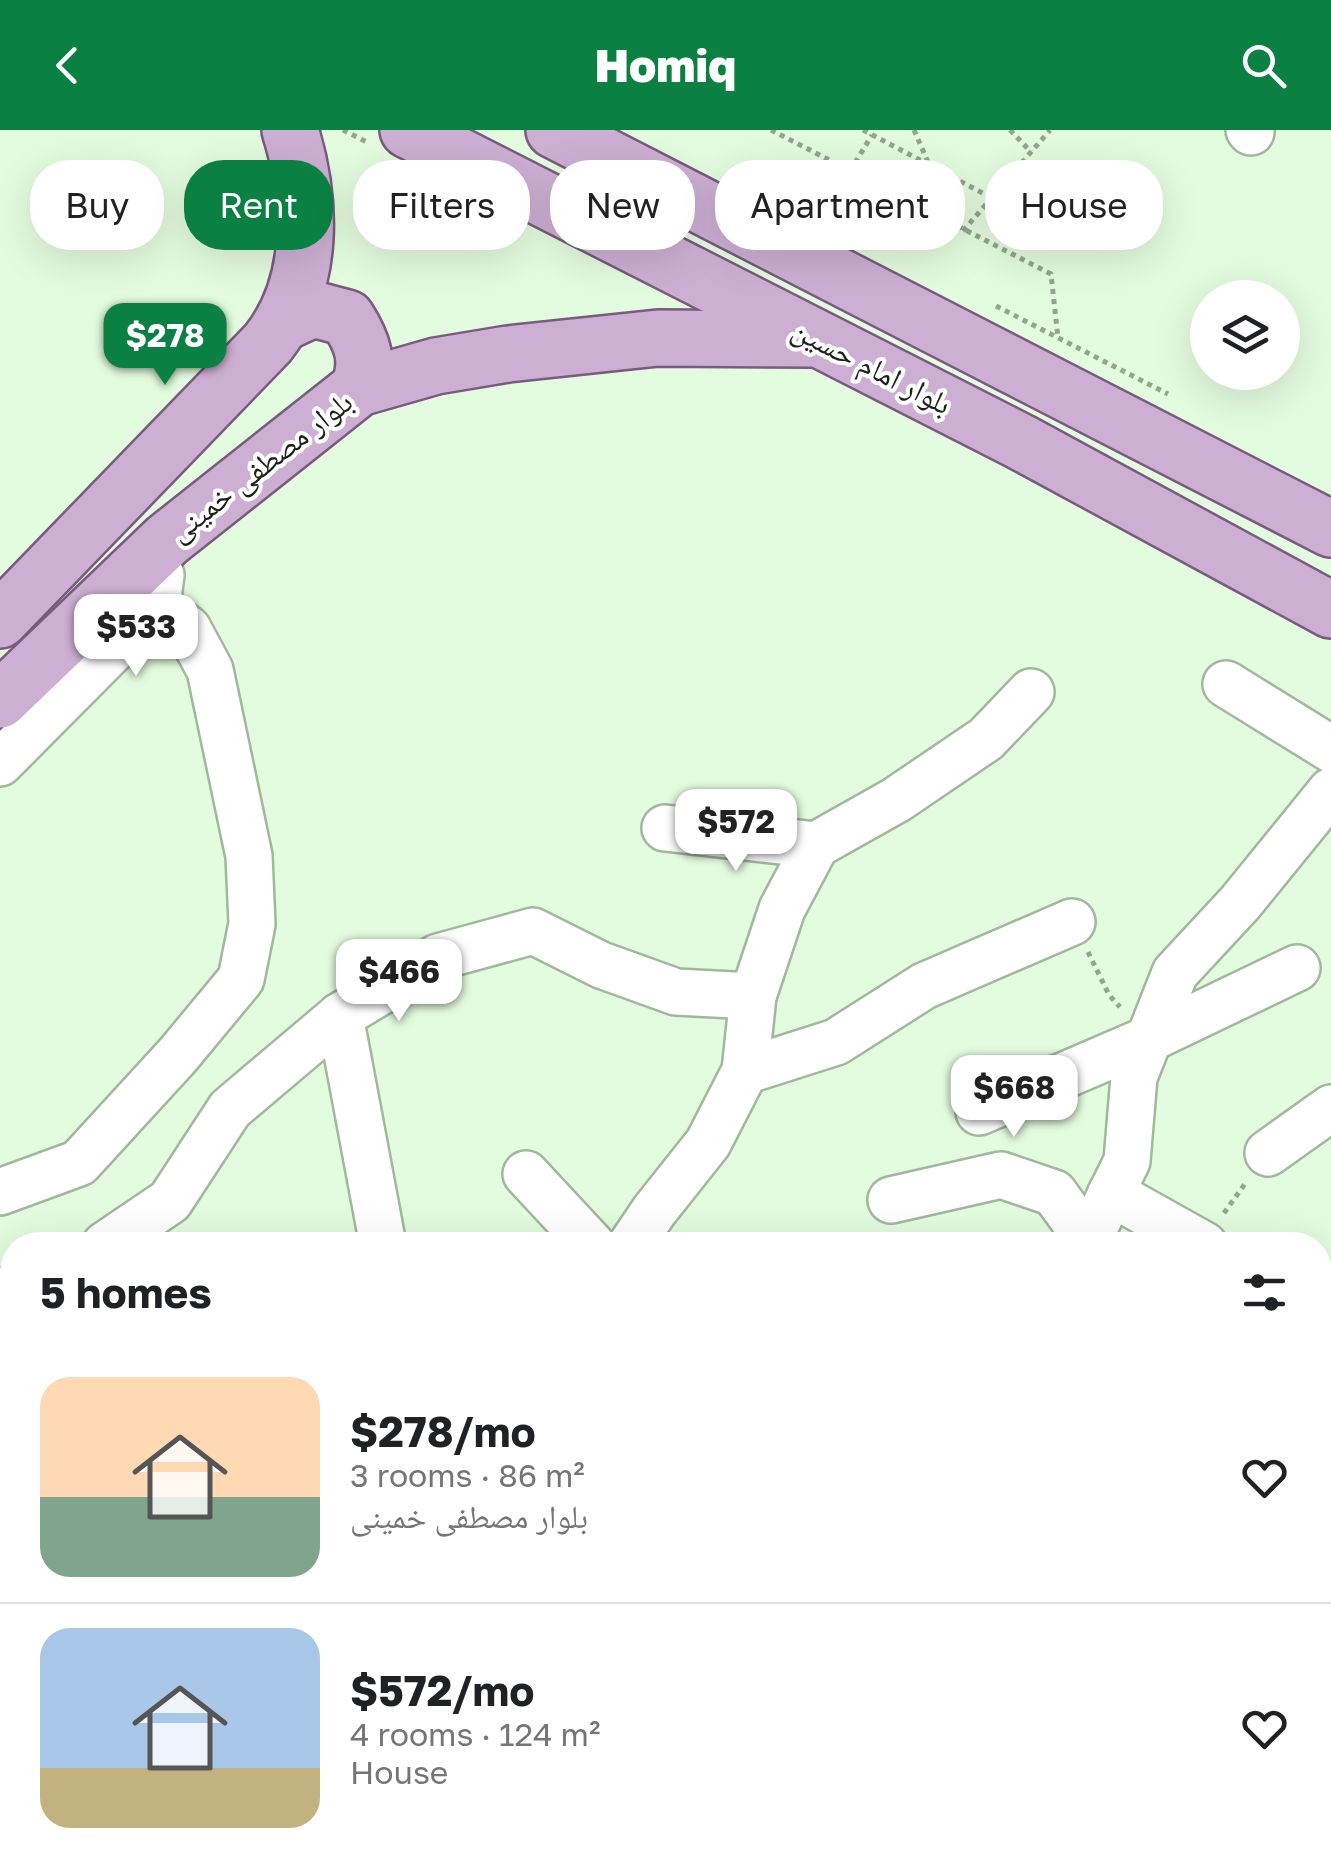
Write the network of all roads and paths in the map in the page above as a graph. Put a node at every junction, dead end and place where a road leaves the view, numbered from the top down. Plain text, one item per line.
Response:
1 (290, 130) edge
2 (408, 130) edge
3 (554, 130) edge
4 (771, 130) edge
5 (863, 130) edge
6 (914, 130) edge
7 (1010, 130) edge
8 (1050, 130) edge
9 (872, 134) junction
10 (1031, 152) junction
11 (827, 160) edge
12 (857, 160) edge
13 (921, 160) edge
14 (928, 160) edge
15 (1024, 160) edge
16 (985, 206) edge
17 (965, 229) edge
18 (965, 232) edge
19 (285, 322) junction
20 (1058, 338) dead end
21 (818, 340) junction
22 (359, 388) junction
23 (1331, 529) edge
24 (166, 540) junction
25 (11, 602) edge
26 (156, 606) junction
27 (1331, 610) edge
28 (1226, 684) dead end
29 (1031, 692) dead end
30 (0, 700) edge
31 (1331, 749) edge
32 (0, 764) edge
33 (1331, 791) edge
34 (665, 828) dead end
35 (816, 845) junction
36 (1072, 922) joint
37 (1297, 968) dead end
38 (754, 996) junction
39 (340, 1016) junction
40 (1149, 1039) junction
41 (745, 1070) junction
42 (1331, 1108) edge
43 (980, 1112) dead end
44 (1268, 1153) joint
45 (526, 1174) dead end
46 (0, 1192) edge
47 (1111, 1194) junction
48 (891, 1200) dead end
49 (124, 1232) edge
50 (381, 1232) edge
51 (580, 1232) edge
52 (640, 1232) edge
53 (1081, 1232) edge
54 (1093, 1232) edge
55 (1181, 1232) edge
56 (1212, 1232) edge

1 - 19 main road
2 - 21 main road, بلوار امام حسین
3 - 23 main road, بلوار امام حسین
4 - 11 path
5 - 9 path
6 - 14 path
7 - 10 path
8 - 10 path
9 - 12 path
9 - 13 path
10 - 15 path
16 - 17 path
18 - 20 path
19 - 22 main road
19 - 25 main road
21 - 22 main road, بلوار مصطفی خمینی
21 - 27 main road, بلوار امام حسین
22 - 24 main road, بلوار مصطفی خمینی
24 - 26 street
24 - 30 main road, بلوار مصطفی خمینی
26 - 32 street
26 - 46 street
28 - 31 street
29 - 35 street
33 - 40 street
34 - 35 street
35 - 38 street
36 - 40 path
36 - 41 street
37 - 40 street
38 - 39 street
38 - 41 street
39 - 49 street
39 - 50 street
40 - 43 street
40 - 47 street
41 - 52 street
42 - 44 street
44 - 56 path
45 - 51 street
47 - 54 street
47 - 55 street
48 - 53 street

